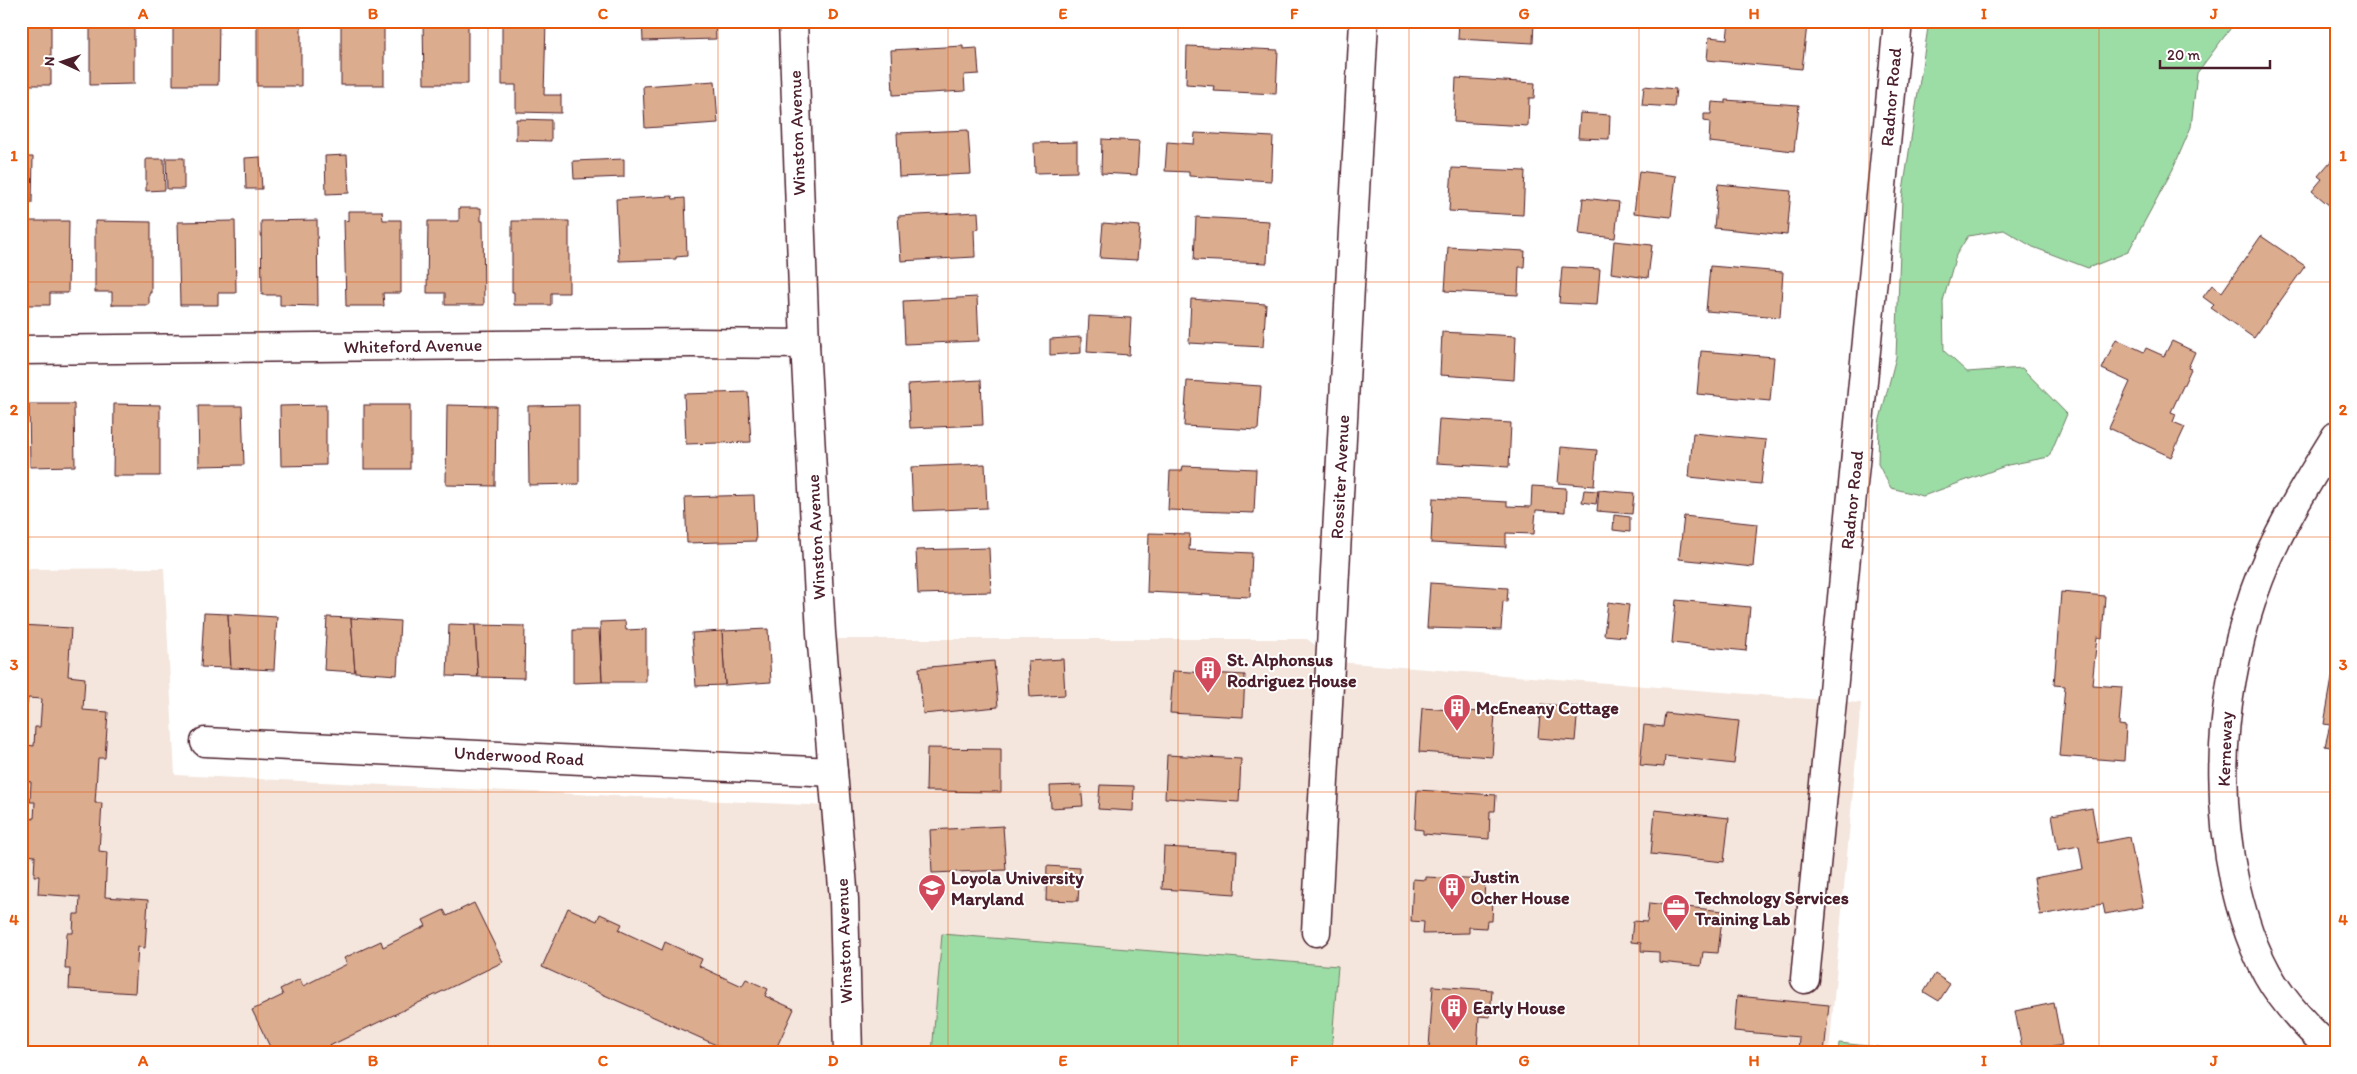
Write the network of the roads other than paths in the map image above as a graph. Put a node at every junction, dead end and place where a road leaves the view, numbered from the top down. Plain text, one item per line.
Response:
1 (794, 21) edge
2 (1364, 21) edge
3 (1898, 21) edge
4 (804, 344) junction
5 (21, 350) edge
6 (2336, 436) edge
7 (205, 742) dead end
8 (833, 772) junction
9 (1316, 932) dead end
10 (1805, 979) dead end
11 (848, 1053) edge
12 (2335, 1053) edge

1 - 4 street, Winston Avenue
2 - 9 street, Rossiter Avenue
3 - 10 street, Radnor Road
4 - 5 street, Whiteford Avenue
4 - 8 street, Winston Avenue
6 - 12 street, Kerneway
7 - 8 street, Underwood Road
8 - 11 street, Winston Avenue

